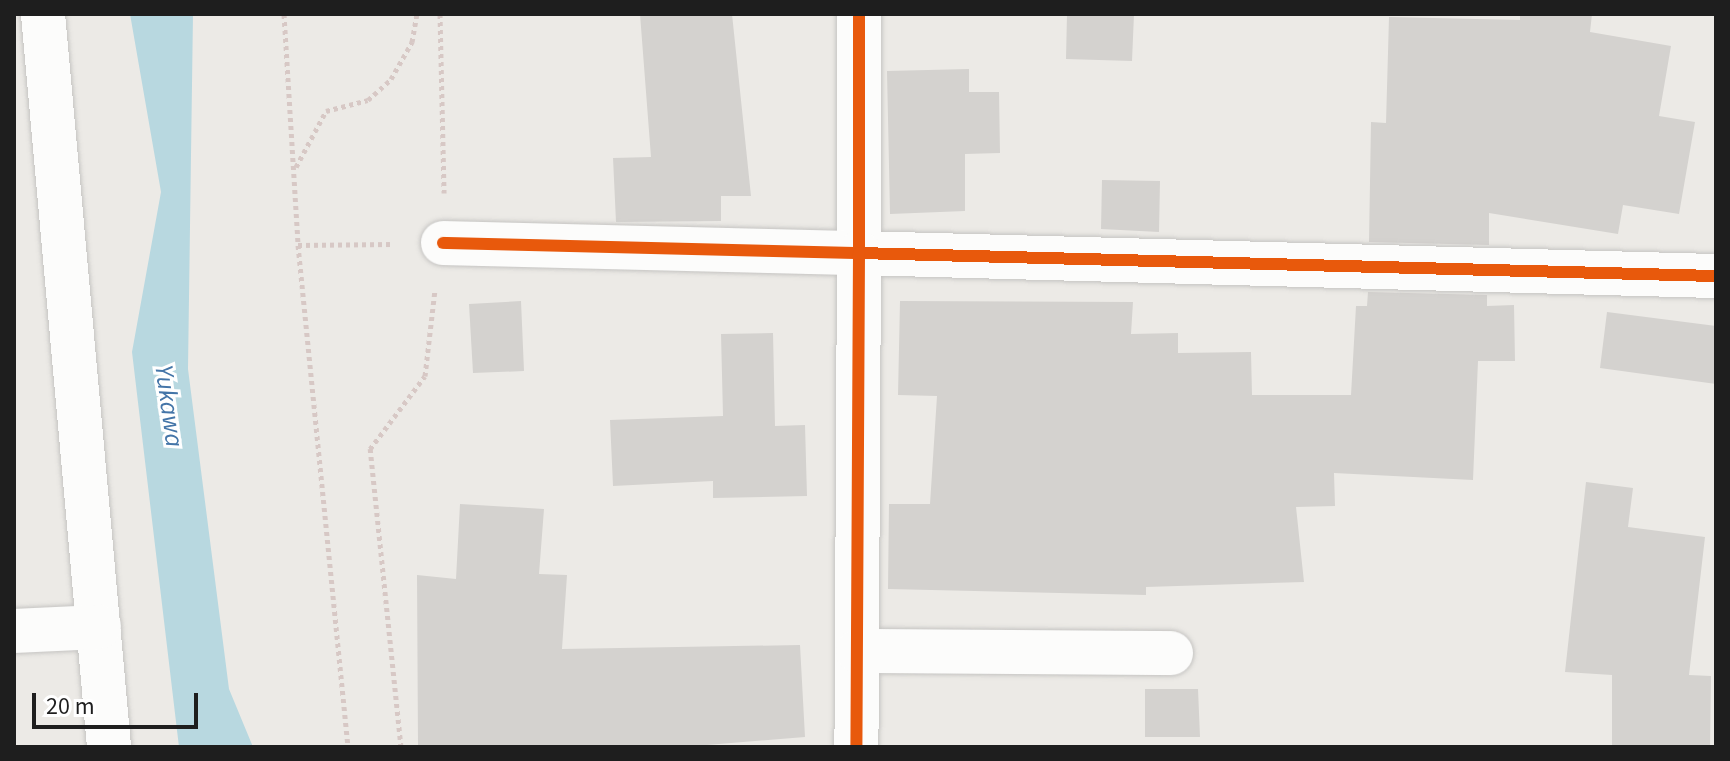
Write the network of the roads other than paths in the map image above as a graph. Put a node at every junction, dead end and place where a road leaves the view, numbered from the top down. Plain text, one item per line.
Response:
1 (43, 14) edge
2 (859, 14) edge
3 (443, 243) road end
4 (859, 253) junction
5 (1716, 276) edge
6 (99, 627) junction
7 (14, 631) edge
8 (858, 651) junction
9 (1171, 653) dead end
10 (109, 747) edge
11 (856, 747) edge

1 - 6 street
2 - 4 street
3 - 4 street
4 - 5 street
4 - 8 street
6 - 7 street
6 - 10 street
8 - 9 street
8 - 11 street

